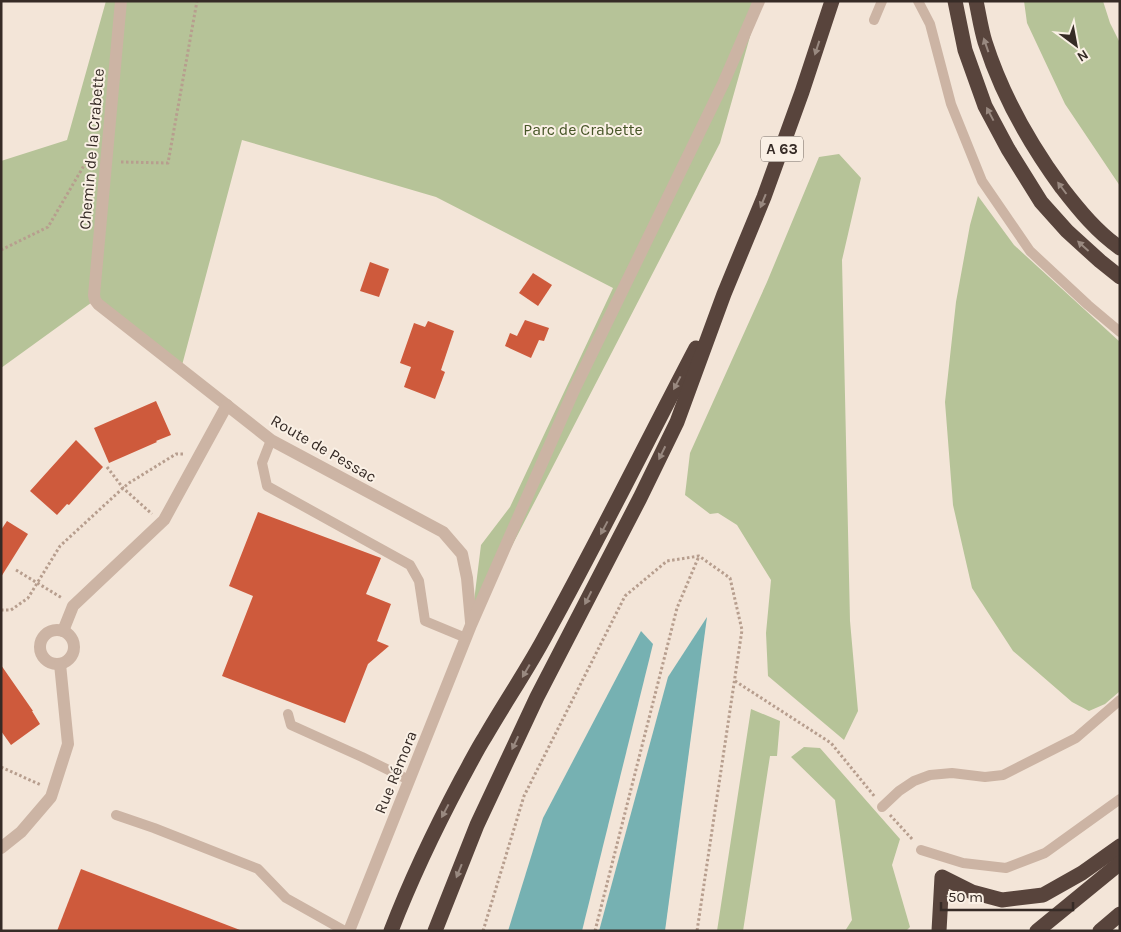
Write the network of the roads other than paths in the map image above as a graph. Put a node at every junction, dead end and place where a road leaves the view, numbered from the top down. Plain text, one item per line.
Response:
1 (121, 1) edge
2 (759, 1) edge
3 (832, 1) edge
4 (882, 1) edge
5 (918, 1) edge
6 (955, 1) edge
7 (976, 1) edge
8 (874, 20) dead end
9 (1120, 248) edge
10 (1120, 277) edge
11 (724, 294) junction
12 (95, 300) joint
13 (1120, 332) edge
14 (227, 405) junction
15 (271, 440) junction
16 (471, 625) junction
17 (63, 631) junction
18 (466, 638) junction
19 (60, 664) junction
20 (1120, 700) edge
21 (288, 714) dead end
22 (409, 780) junction
23 (1120, 799) edge
24 (882, 807) road end
25 (116, 815) dead end
26 (1120, 846) edge
27 (1, 848) edge
28 (921, 850) road end
29 (1120, 863) edge
30 (1120, 914) edge
31 (347, 931) edge
32 (390, 931) edge
33 (435, 931) edge
34 (939, 931) edge
35 (1038, 931) edge
36 (1100, 931) edge

1 - 12 street, Chemin de la Crabette
2 - 16 street, Rue Rémora
3 -> 11 highway, A 63
4 - 8 lane
5 - 13 lane
10 -> 6 highway
9 -> 7 highway
11 -> 32 highway
11 -> 33 highway
12 - 14 street, Route de Pessac
14 - 15 street, Route de Pessac
14 - 17 street
15 - 16 street, Route de Pessac
15 - 18 lane
16 - 18 street, Rue Rémora
17 - 19 street
17 - 19 street
18 - 22 street, Rue Rémora
19 - 27 street
20 - 24 lane
21 - 22 lane
22 - 31 street, Rue Rémora
23 - 28 lane
25 - 31 lane
26 - 34 highway
29 - 35 highway
30 - 36 highway

